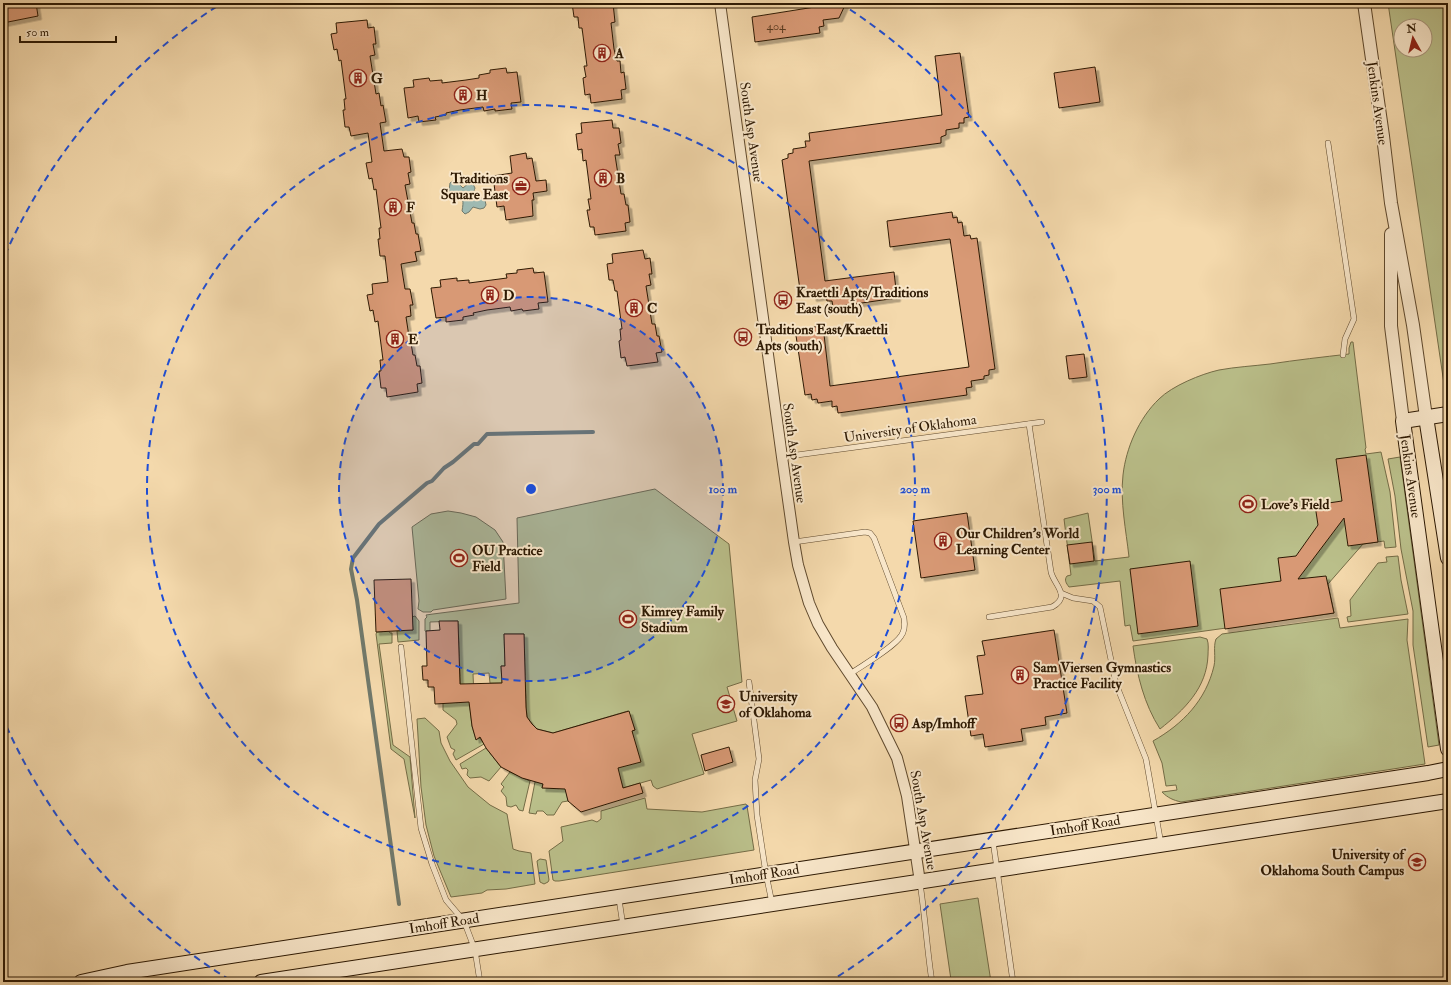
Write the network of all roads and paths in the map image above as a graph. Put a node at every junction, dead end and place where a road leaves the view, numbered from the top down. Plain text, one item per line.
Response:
1 (720, 3) edge
2 (1364, 3) edge
3 (1328, 143) dead end
4 (1391, 203) junction
5 (1343, 355) dead end
6 (1448, 414) edge
7 (1426, 417) junction
8 (1403, 421) junction
9 (1042, 422) dead end
10 (1029, 424) junction
11 (782, 457) junction
12 (794, 542) junction
13 (1448, 558) edge
14 (1061, 593) junction
15 (989, 617) dead end
16 (402, 647) dead end
17 (850, 674) junction
18 (750, 682) dead end
19 (1448, 749) edge
20 (1448, 769) edge
21 (1448, 800) edge
22 (1156, 814) junction
23 (993, 840) junction
24 (1161, 845) junction
25 (916, 852) junction
26 (998, 870) junction
27 (766, 874) junction
28 (920, 882) junction
29 (618, 897) junction
30 (772, 904) junction
31 (464, 921) junction
32 (623, 928) junction
33 (475, 950) junction
34 (81, 982) edge
35 (261, 982) edge
36 (480, 982) edge
37 (932, 982) edge
38 (1013, 982) edge

1 - 11 street, South Asp Avenue
2 - 4 street, Jenkins Avenue
3 - 5 lane
4 - 7 street, Jenkins Avenue
4 - 8 street, Jenkins Avenue
6 - 7 main road
7 - 8 main road
7 - 13 main road, Jenkins Avenue
8 - 19 main road, Jenkins Avenue
9 - 10 lane, University of Oklahoma
10 - 11 lane, University of Oklahoma
10 - 14 lane
11 - 12 street, South Asp Avenue
12 - 17 street, South Asp Avenue
12 - 17 lane
14 - 15 lane
14 - 22 lane
16 - 31 lane
17 - 25 street, South Asp Avenue
18 - 27 lane
20 - 22 main road, Imhoff Road
21 - 24 main road
22 - 23 main road, Imhoff Road
22 - 24 lane
23 - 25 main road, Imhoff Road
23 - 26 lane
24 - 26 main road
25 - 27 main road, Imhoff Road
25 - 28 street, South Asp Avenue
26 - 28 main road
26 - 38 lane
27 - 29 main road, Imhoff Road
27 - 30 lane
28 - 30 main road
28 - 37 lane
29 - 31 main road, Imhoff Road
29 - 32 lane
30 - 32 main road
31 - 33 lane
31 - 34 main road, Imhoff Road
32 - 33 main road
33 - 35 main road
33 - 36 lane

